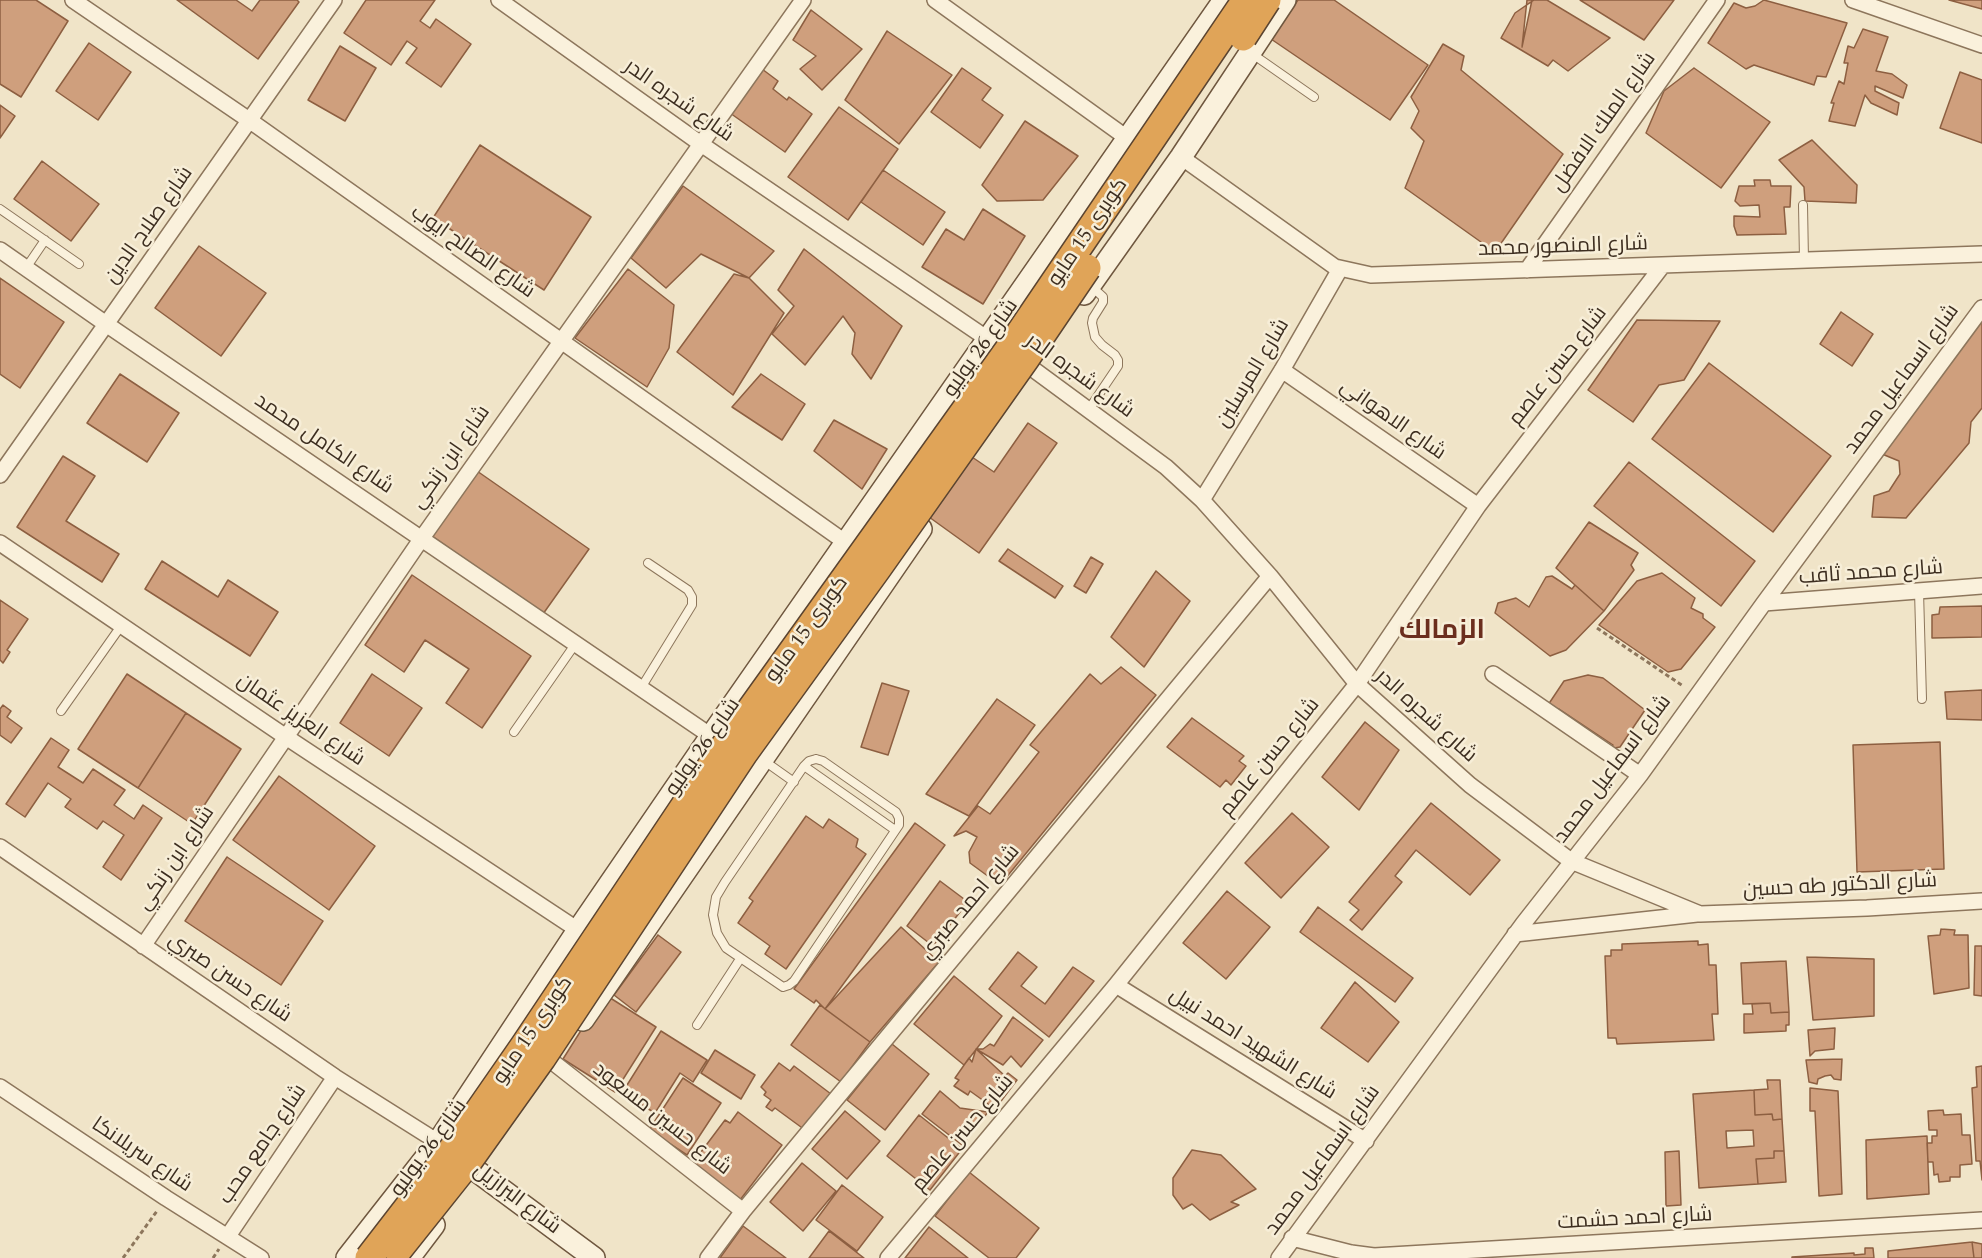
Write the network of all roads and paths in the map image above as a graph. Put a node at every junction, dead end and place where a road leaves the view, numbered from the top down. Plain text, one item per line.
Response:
1 (73, 0) edge
2 (334, 0) edge
3 (499, 0) edge
4 (803, 0) edge
5 (935, 0) edge
6 (1224, 0) edge
7 (1246, 0) edge
8 (1267, 0) edge
9 (1285, 0) edge
10 (1717, 0) edge
11 (1853, 0) edge
12 (1982, 45) edge
13 (1250, 52) junction
14 (1314, 97) dead end
15 (249, 120) junction
16 (1127, 138) junction
17 (701, 144) junction
18 (1180, 157) junction
19 (1803, 205) dead end
20 (0, 209) edge
21 (45, 240) junction
22 (0, 250) edge
23 (1982, 254) edge
24 (1804, 261) junction
25 (79, 264) dead end
26 (1663, 265) junction
27 (26, 268) junction
28 (1340, 268) junction
29 (1527, 270) junction
30 (1090, 285) junction
31 (1982, 308) edge
32 (106, 324) junction
33 (989, 339) junction
34 (561, 342) junction
35 (1032, 368) junction
36 (1282, 370) junction
37 (1089, 410) junction
38 (0, 476) edge
39 (1202, 500) junction
40 (1478, 506) junction
41 (422, 538) junction
42 (845, 542) junction
43 (0, 543) edge
44 (648, 563) dead end
45 (1269, 576) junction
46 (1982, 586) edge
47 (1919, 591) junction
48 (1764, 603) junction
49 (121, 626) junction
50 (1597, 628) dead end
51 (576, 643) junction
52 (1493, 674) dead end
53 (1357, 684) junction
54 (640, 688) junction
55 (1697, 696) junction
56 (1922, 699) dead end
57 (61, 711) dead end
58 (514, 732) dead end
59 (711, 736) junction
60 (286, 737) junction
61 (762, 759) junction
62 (804, 766) junction
63 (1640, 775) junction
64 (794, 782) junction
65 (895, 830) junction
66 (0, 847) edge
67 (1571, 861) junction
68 (1982, 901) edge
69 (1700, 914) junction
70 (1519, 929) junction
71 (578, 930) junction
72 (143, 946) junction
73 (740, 959) junction
74 (1116, 985) junction
75 (697, 1025) dead end
76 (554, 1063) junction
77 (334, 1077) junction
78 (0, 1087) edge
79 (1366, 1141) junction
80 (438, 1142) junction
81 (475, 1170) junction
82 (166, 1198) junction
83 (743, 1211) junction
84 (1982, 1220) edge
85 (228, 1236) junction
86 (1292, 1238) junction
87 (586, 1256) edge
88 (407, 1257) edge
89 (123, 1258) edge
90 (261, 1258) edge
91 (347, 1258) edge
92 (369, 1258) edge
93 (708, 1258) edge
94 (888, 1258) edge
95 (1279, 1258) edge

1 - 15 street, شارع الصالح ايوب
2 - 15 street, شارع صلاح الدين
3 - 17 street, شارع شجره الدر
4 - 17 street, شارع ابن زنكي
5 - 16 street
6 - 16 street, شارع 26 يوليو
7 - 92 highway, كوبرى 15 مايو, bridge
8 - 88 highway, كوبرى 15 مايو, bridge
9 - 13 street
10 - 29 street, شارع الملك الافضل
11 - 12 street
13 - 14 lane
13 - 18 street
15 - 32 street, شارع صلاح الدين
15 - 34 street, شارع الصالح ايوب
16 - 33 street, شارع 26 يوليو
17 - 33 street, شارع شجره الدر
17 - 34 street, شارع ابن زنكي
18 - 28 street, شارع المنصور محمد
18 - 30 street
19 - 24 lane
20 - 21 lane
21 - 25 lane
21 - 27 lane
22 - 27 street, شارع الكامل محمد
23 - 24 street, شارع المنصور محمد
24 - 26 street, شارع المنصور محمد
26 - 29 street, شارع المنصور محمد
26 - 40 street, شارع حسن عاصم
27 - 32 street, شارع الكامل محمد
28 - 29 street, شارع المنصور محمد
28 - 36 street, شارع المرسلين
30 - 35 street
30 - 37 lane
31 - 48 street, شارع اسماعيل محمد
32 - 38 street, شارع صلاح الدين
32 - 41 street, شارع الكامل محمد
33 - 35 street, شارع شجره الدر
33 - 42 street, شارع 26 يوليو
34 - 41 street, شارع ابن زنكي
34 - 42 street, شارع الصالح ايوب
35 - 37 street, شارع شجره الدر
35 - 61 street
36 - 39 street, شارع المرسلين
36 - 40 street, شارع الاهواني
37 - 39 street, شارع شجره الدر
39 - 45 street, شارع شجره الدر
40 - 53 street, شارع حسن عاصم
41 - 51 street, شارع الكامل محمد
41 - 60 street, شارع ابن زنكي
42 - 59 street, شارع 26 يوليو
43 - 49 street, شارع العزيز عثمان
44 - 54 lane
45 - 53 street, شارع شجره الدر
45 - 83 street, شارع احمد صبري
46 - 47 street, شارع محمد ثاقب
47 - 48 street, شارع محمد ثاقب
47 - 56 lane
48 - 55 street, شارع اسماعيل محمد
49 - 57 lane
49 - 60 street, شارع العزيز عثمان
50 - 55 path
51 - 54 street, شارع الكامل محمد
51 - 58 lane
52 - 63 street
53 - 67 street, شارع شجره الدر
53 - 74 street, شارع حسن عاصم
54 - 59 street, شارع الكامل محمد
55 - 63 street, شارع اسماعيل محمد
59 - 71 street, شارع 26 يوليو
60 - 71 street, شارع العزيز عثمان
60 - 72 street, شارع ابن زنكي
61 - 64 lane
61 - 76 street
62 - 64 lane
62 - 65 lane
62 - 65 lane
63 - 67 street, شارع اسماعيل محمد
64 - 73 lane
65 - 73 lane
66 - 72 street, شارع حسن صبري
67 - 69 street, شارع الدكتور طه حسين
67 - 70 street, شارع اسماعيل محمد
68 - 69 street, شارع الدكتور طه حسين
69 - 70 street, شارع الدكتور طه حسين
70 - 79 street, شارع اسماعيل محمد
71 - 80 street, شارع 26 يوليو
72 - 77 street, شارع حسن صبري
73 - 75 lane
74 - 79 street, شارع الشهيد احمد نبيل
74 - 94 street, شارع حسن عاصم
76 - 81 street
76 - 83 street, شارع حسين مسعود
77 - 80 street, شارع حسن صبري
77 - 85 street, شارع جامع محب
78 - 82 street, شارع سريلانكا
79 - 86 street, شارع اسماعيل محمد
80 - 81 street, شارع البرازيل
80 - 91 street, شارع 26 يوليو
81 - 87 street, شارع البرازيل
81 - 88 street
82 - 85 street, شارع سريلانكا
82 - 89 path
83 - 93 street, شارع احمد صبري
84 - 86 street, شارع احمد حشمت
85 - 90 street, شارع سريلانكا
86 - 95 street, شارع اسماعيل محمد

